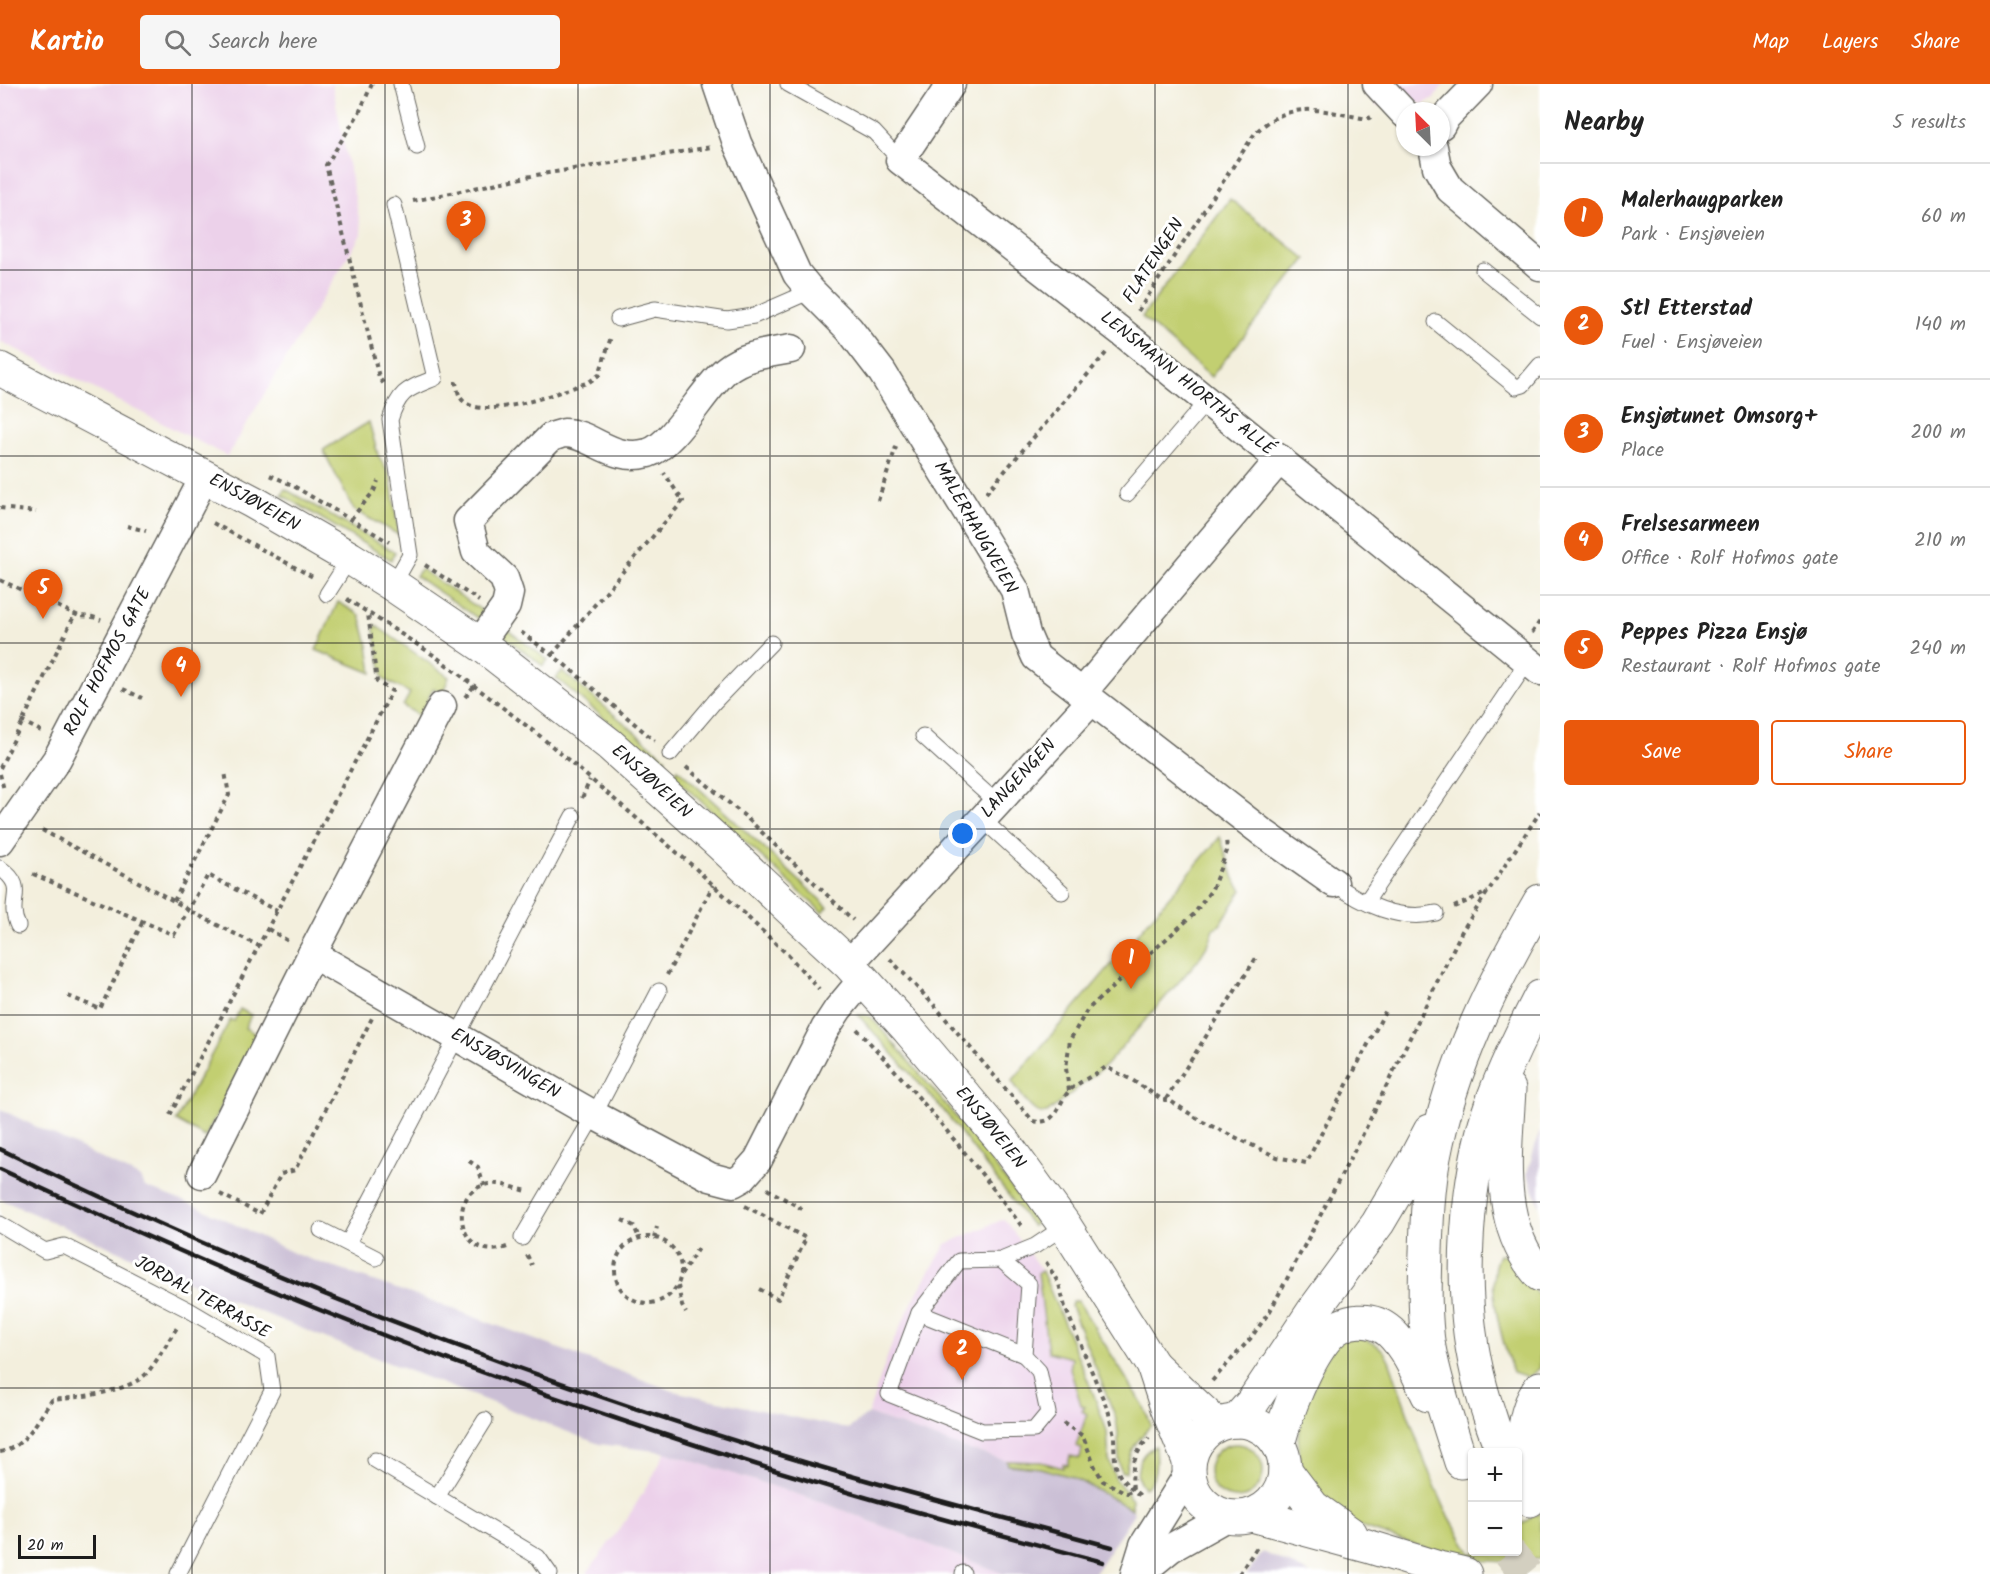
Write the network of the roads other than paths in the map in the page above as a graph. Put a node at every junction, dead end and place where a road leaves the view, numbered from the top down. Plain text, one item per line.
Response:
1 (401, 84) edge
2 (717, 84) edge
3 (788, 84) edge
4 (951, 84) edge
5 (1377, 84) edge
6 (1479, 84) edge
7 (1396, 104) edge
8 (1450, 113) edge
9 (417, 147) dead end
10 (1435, 156) edge
11 (900, 160) junction
12 (394, 205) road end
13 (1540, 266) edge
14 (1483, 270) dead end
15 (811, 291) junction
16 (1540, 316) edge
17 (618, 319) road end
18 (1436, 322) dead end
19 (791, 349) dead end
20 (1540, 365) edge
21 (0, 369) edge
22 (1207, 401) junction
23 (1280, 459) junction
24 (205, 476) junction
25 (1127, 494) dead end
26 (350, 558) junction
27 (393, 585) junction
28 (327, 594) dead end
29 (480, 643) junction
30 (771, 643) dead end
31 (1534, 666) edge
32 (1087, 697) junction
33 (442, 705) dead end
34 (923, 736) dead end
35 (670, 754) dead end
36 (990, 811) junction
37 (8, 814) edge
38 (573, 816) dead end
39 (0, 841) edge
40 (5, 872) edge
41 (1334, 883) joint
42 (1062, 892) dead end
43 (1540, 901) edge
44 (1366, 902) junction
45 (1436, 914) road end
46 (18, 926) dead end
47 (312, 954) junction
48 (856, 971) junction
49 (659, 991) road end
50 (1540, 997) edge
51 (457, 1037) junction
52 (1510, 1057) junction
53 (1451, 1089) junction
54 (594, 1115) junction
55 (211, 1184) road end
56 (0, 1224) edge
57 (1065, 1226) junction
58 (321, 1230) dead end
59 (522, 1238) road end
60 (348, 1244) junction
61 (376, 1258) dead end
62 (1001, 1260) junction
63 (1540, 1275) edge
64 (920, 1313) junction
65 (1024, 1355) junction
66 (1153, 1365) junction
67 (1540, 1388) edge
68 (485, 1420) dead end
69 (1227, 1423) junction
70 (1502, 1448) edge
71 (1281, 1457) junction
72 (375, 1460) dead end
73 (1189, 1467) junction
74 (1467, 1475) edge
75 (437, 1497) junction
76 (1529, 1497) edge
77 (1247, 1524) junction
78 (1367, 1546) junction
79 (178, 1574) edge
80 (550, 1574) edge
81 (1135, 1574) edge
82 (1139, 1574) edge
83 (1465, 1574) edge

1 - 9 lane
2 - 15 street, MALERHAUGVEIEN
3 - 11 lane
4 - 11 street
5 - 7 street
6 - 8 street
10 - 13 street
11 - 22 street, LENSMANN HIORTHS ALLÉ
12 - 27 lane
14 - 16 lane
15 - 17 lane
15 - 32 street, MALERHAUGVEIEN
18 - 20 lane
19 - 29 street
21 - 24 main road, ENSJØVEIEN
22 - 23 street, LENSMANN HIORTHS ALLÉ
22 - 25 lane
23 - 31 street, LENSMANN HIORTHS ALLÉ
23 - 32 street, LANGENGEN
24 - 26 main road, ENSJØVEIEN
24 - 37 street, ROLF HOFMOS GATE
26 - 27 main road, ENSJØVEIEN
26 - 28 lane
27 - 29 main road, ENSJØVEIEN
29 - 48 main road, ENSJØVEIEN
30 - 35 lane
31 - 44 lane
32 - 36 street, LANGENGEN
32 - 41 street, MALERHAUGVEIEN
33 - 47 street
34 - 36 lane
36 - 42 lane
36 - 48 street, LANGENGEN
37 - 39 street, ROLF HOFMOS GATE
38 - 51 lane
40 - 46 lane
41 - 44 lane
43 - 53 main road
44 - 45 lane
47 - 51 street, ENSJØSVINGEN
47 - 55 street
48 - 54 street, ENSJØSVINGEN
48 - 57 main road, ENSJØVEIEN
49 - 54 lane
50 - 52 main road
51 - 54 street, ENSJØSVINGEN
51 - 60 lane
52 - 63 main road
52 - 70 main road
53 - 69 main road
53 - 74 main road
54 - 59 lane
56 - 79 lane, JORDAL TERRASSE
57 - 62 lane
57 - 66 main road, ENSJØVEIEN
58 - 60 lane
60 - 61 lane
62 - 64 lane
62 - 65 lane
64 - 65 lane
64 - 65 lane
66 - 69 main road, ENSJØVEIEN
66 - 73 main road, ENSJØVEIEN
67 - 76 main road
68 - 75 lane
69 - 71 main road
69 - 73 main road
71 - 74 main road
71 - 77 main road
71 - 78 main road
72 - 75 lane
73 - 77 main road
73 - 81 street
75 - 80 lane
77 - 78 main road
77 - 82 street
78 - 83 main road

